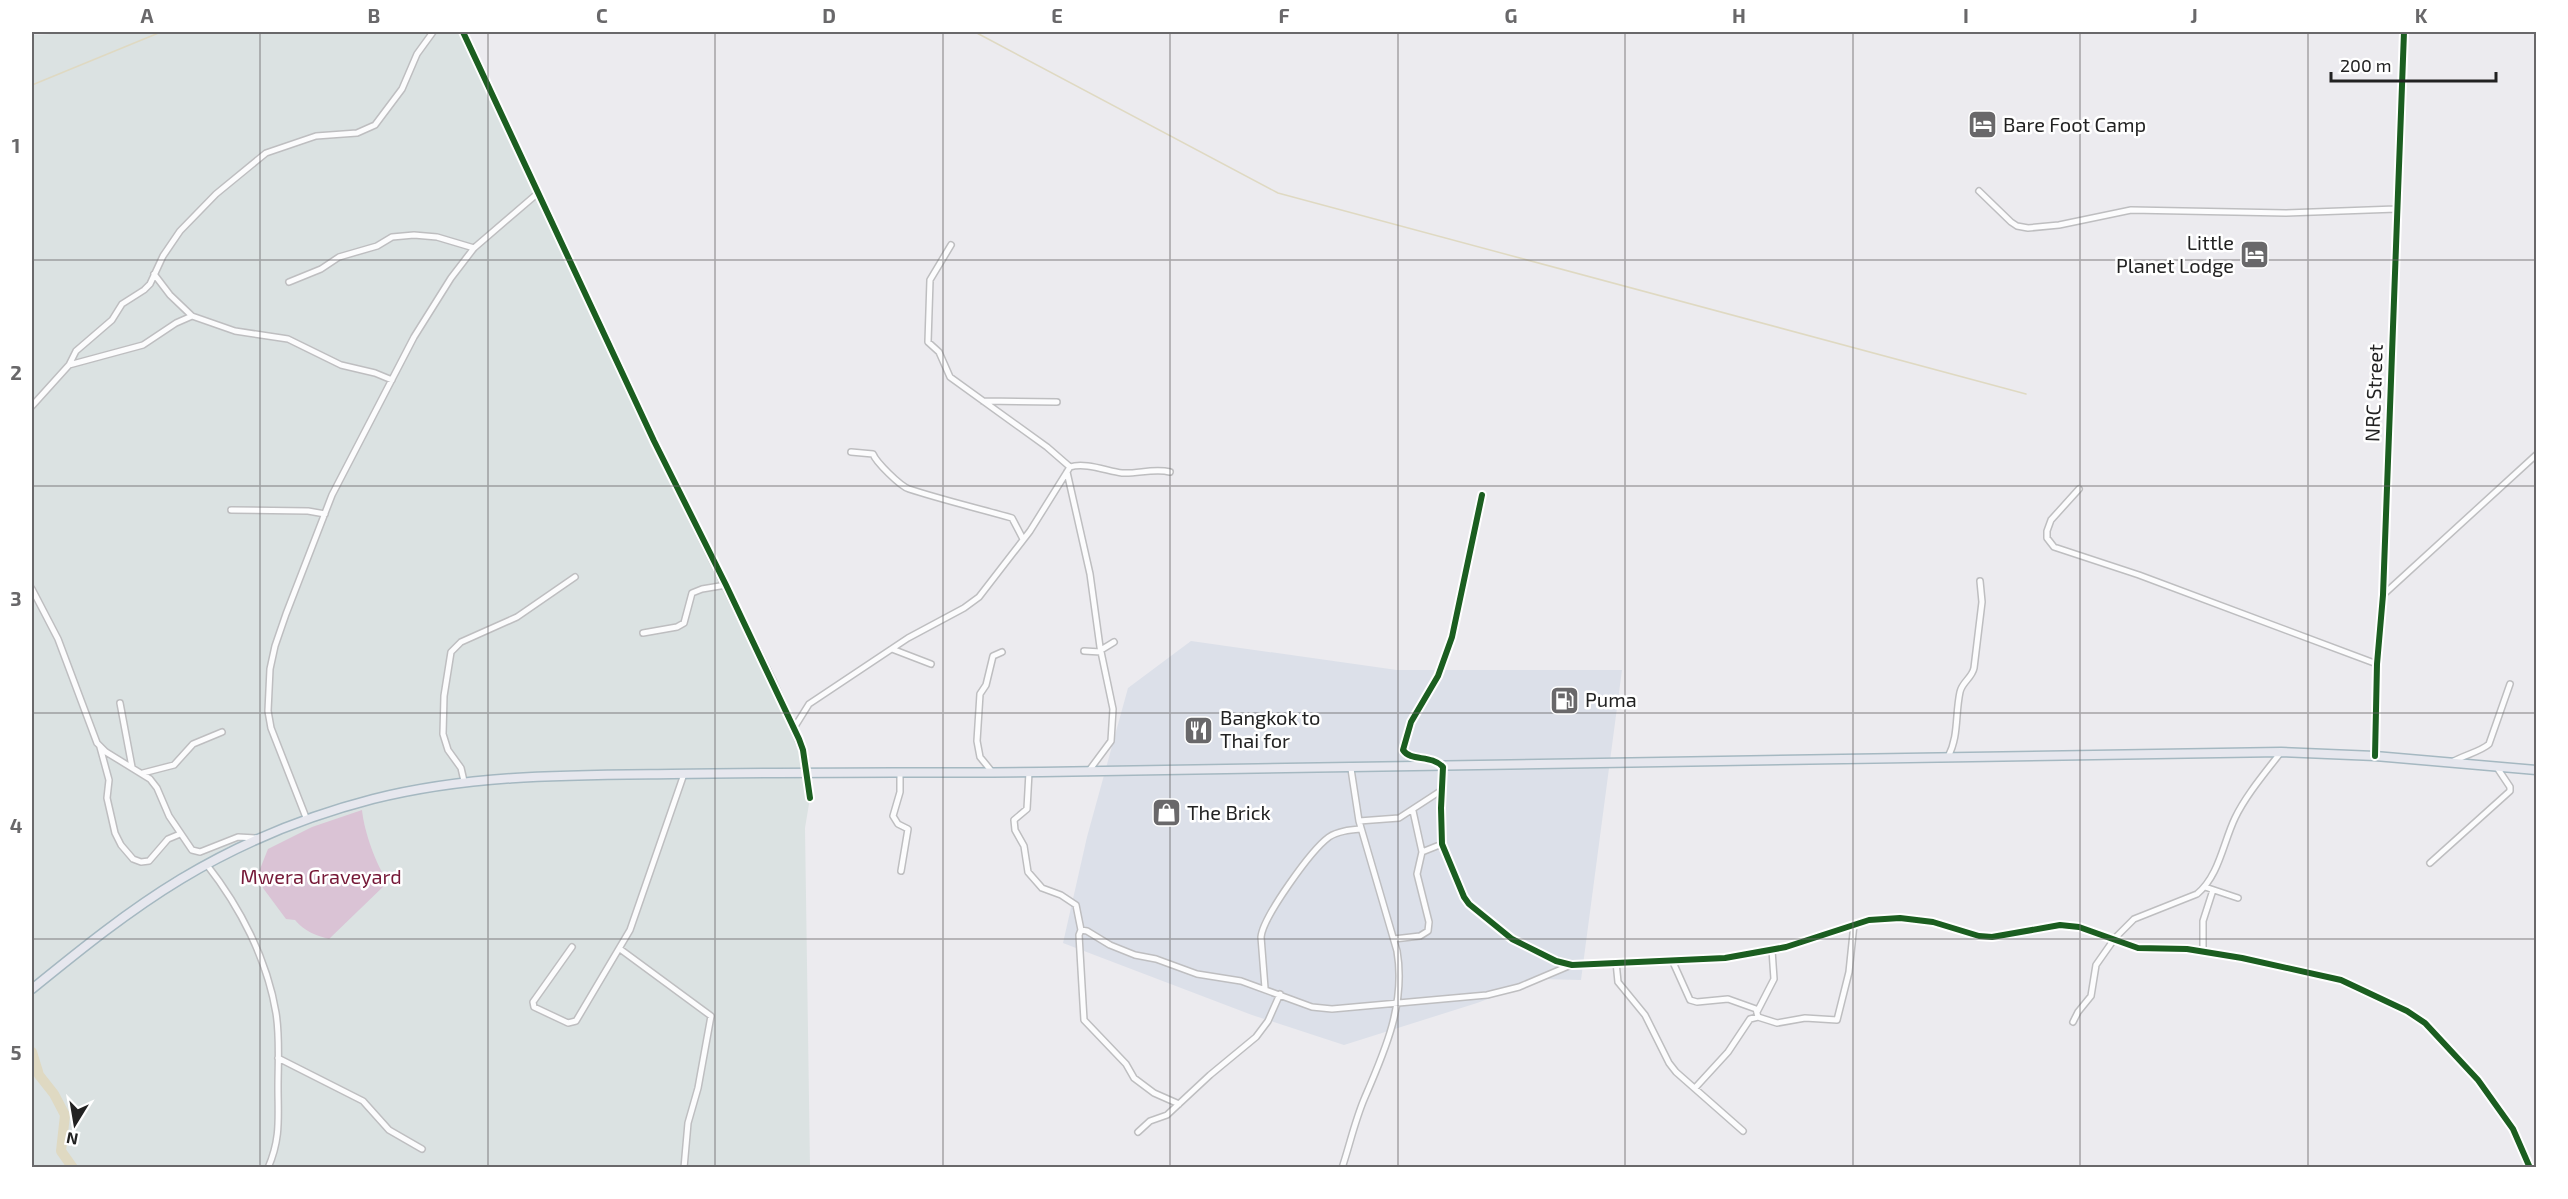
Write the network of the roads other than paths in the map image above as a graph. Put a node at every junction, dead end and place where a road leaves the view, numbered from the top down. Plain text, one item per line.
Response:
1 (432, 32) edge
2 (463, 32) edge
3 (2404, 32) edge
4 (1979, 192) dead end
5 (538, 193) junction
6 (2396, 209) junction
7 (951, 245) dead end
8 (474, 248) junction
9 (154, 274) junction
10 (289, 282) dead end
11 (192, 316) junction
12 (69, 365) junction
13 (392, 380) junction
14 (981, 401) junction
15 (1057, 402) dead end
16 (32, 406) edge
17 (850, 452) dead end
18 (2536, 455) edge
19 (1069, 469) junction
20 (1170, 472) dead end
21 (2079, 489) dead end
22 (1482, 495) dead end
23 (231, 510) dead end
24 (325, 514) junction
25 (1023, 539) junction
26 (575, 577) dead end
27 (1980, 581) dead end
28 (726, 585) junction
29 (32, 589) edge
30 (2383, 595) junction
31 (643, 633) dead end
32 (1114, 642) dead end
33 (892, 649) junction
34 (1084, 651) dead end
35 (1101, 651) junction
36 (1002, 652) dead end
37 (931, 664) dead end
38 (2377, 664) junction
39 (2510, 684) dead end
40 (120, 704) dead end
41 (794, 728) junction
42 (222, 732) dead end
43 (99, 746) junction
44 (2281, 752) junction
45 (2375, 756) junction
46 (1948, 757) junction
47 (2451, 762) junction
48 (2496, 766) junction
49 (132, 767) junction
50 (1443, 767) junction
51 (1351, 769) junction
52 (2536, 770) edge
53 (993, 772) junction
54 (1029, 772) junction
55 (1088, 772) junction
56 (144, 773) junction
57 (807, 773) junction
58 (900, 773) junction
59 (684, 774) junction
60 (464, 781) junction
61 (1442, 790) junction
62 (810, 798) dead end
63 (1413, 811) junction
64 (307, 820) junction
65 (1359, 821) junction
66 (1361, 829) junction
67 (180, 834) junction
68 (262, 838) junction
69 (1442, 844) junction
70 (1422, 852) junction
71 (2430, 863) dead end
72 (207, 865) junction
73 (902, 871) dead end
74 (2205, 887) junction
75 (2213, 891) junction
76 (2238, 898) dead end
77 (1854, 924) junction
78 (1081, 930) junction
79 (2115, 938) junction
80 (1394, 939) junction
81 (572, 946) dead end
82 (620, 949) junction
83 (1772, 950) junction
84 (2203, 950) junction
85 (1672, 960) junction
86 (1616, 962) junction
87 (1572, 965) junction
88 (32, 988) edge
89 (1265, 988) junction
90 (1280, 994) junction
91 (1398, 1005) junction
92 (1758, 1014) junction
93 (2073, 1022) dead end
94 (278, 1058) junction
95 (1695, 1088) junction
96 (1179, 1104) junction
97 (1743, 1131) dead end
98 (1138, 1132) dead end
99 (422, 1149) dead end
100 (268, 1167) edge
101 (684, 1167) edge
102 (1342, 1167) edge
103 (2530, 1167) edge

1 - 9 street
2 - 5 street
3 - 6 street, NRC Street
4 - 6 street
5 - 8 street
5 - 28 street
6 - 30 street, NRC Street
7 - 14 street
8 - 10 street
8 - 13 street
9 - 11 street
9 - 12 street
11 - 12 street
11 - 13 street
12 - 16 street
13 - 24 street
14 - 15 street
14 - 19 street
17 - 25 street
18 - 30 street
19 - 20 street
19 - 25 street
19 - 35 street
21 - 38 street
22 - 50 street
23 - 24 street
24 - 64 street
25 - 33 street
26 - 60 street
27 - 46 street
28 - 31 street
28 - 41 street
29 - 43 street
30 - 38 street, NRC Street
32 - 35 street
33 - 37 street
33 - 41 street
34 - 35 street
35 - 55 street
36 - 53 street
38 - 45 street, NRC Street
39 - 47 street
40 - 49 street
41 - 57 street
42 - 56 street
43 - 49 street
43 - 67 street
44 - 45 highway
44 - 46 highway
44 - 74 street
45 - 47 highway
46 - 50 highway
47 - 48 highway
48 - 52 highway
48 - 71 street
49 - 56 street
50 - 51 highway
50 - 61 street
51 - 55 highway
51 - 65 street
53 - 54 highway
53 - 58 highway
54 - 55 highway
54 - 78 street
56 - 67 street
57 - 58 highway
57 - 59 highway
57 - 62 street
58 - 73 street
59 - 60 highway
59 - 82 street
60 - 64 highway
61 - 63 street
61 - 69 street
63 - 65 street
63 - 70 street
64 - 68 highway
65 - 66 street
66 - 80 street
66 - 89 street
67 - 68 street
68 - 72 highway
69 - 70 street
69 - 87 street
70 - 80 street
72 - 88 highway
72 - 94 street
74 - 75 street
74 - 79 street
75 - 76 street
75 - 84 street
77 - 79 street
77 - 83 street
77 - 92 street
78 - 89 street
78 - 96 street
79 - 84 street
79 - 93 street
80 - 91 street
81 - 82 street
82 - 101 street
83 - 85 street
83 - 92 street
84 - 103 street
85 - 86 street
85 - 92 street
86 - 87 street
86 - 95 street
87 - 91 street
89 - 90 street
90 - 91 street
90 - 96 street
91 - 102 street
92 - 95 street
94 - 99 street
94 - 100 street
95 - 97 street
96 - 98 street

